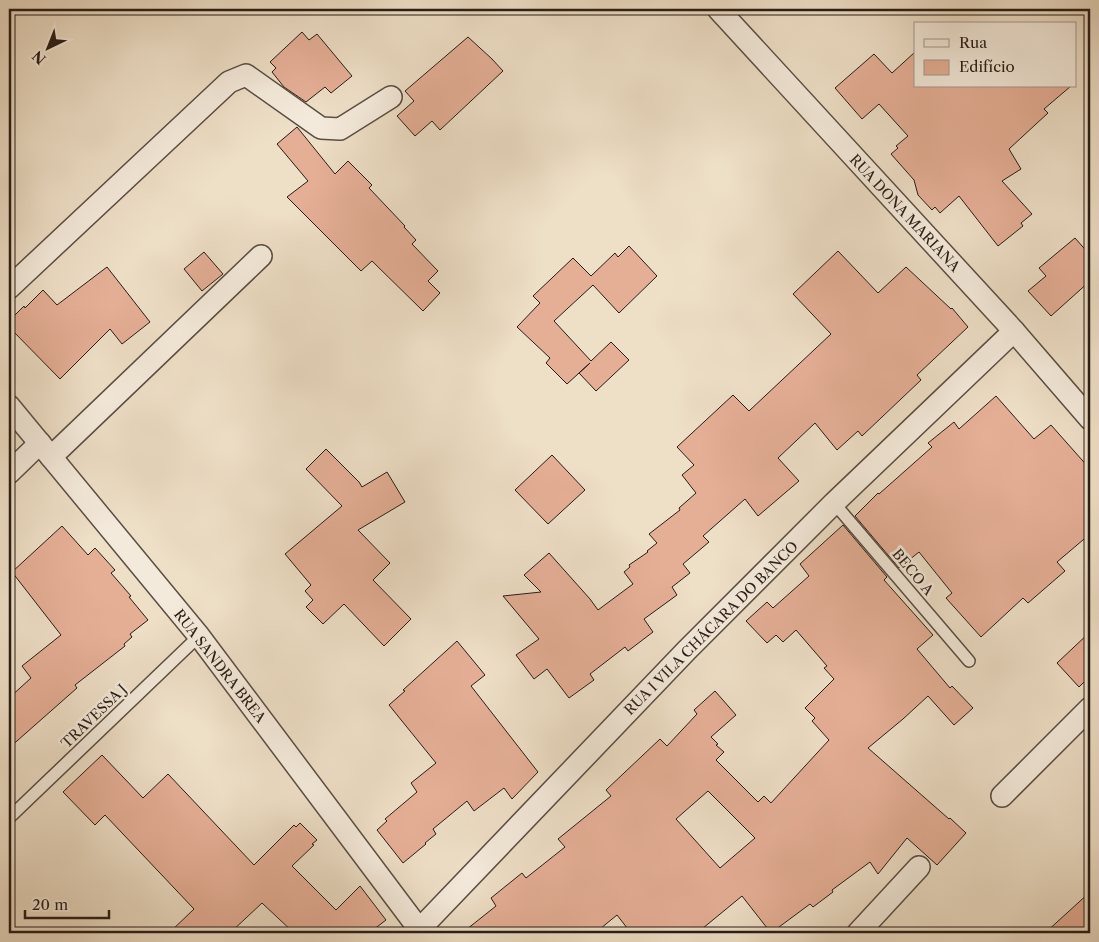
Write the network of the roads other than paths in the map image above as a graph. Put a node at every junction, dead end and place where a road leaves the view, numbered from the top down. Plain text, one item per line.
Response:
1 (718, 9) edge
2 (391, 97) dead end
3 (261, 256) dead end
4 (9, 288) edge
5 (1014, 331) junction
6 (9, 406) edge
7 (1090, 418) edge
8 (45, 450) junction
9 (9, 473) edge
10 (834, 503) junction
11 (200, 636) junction
12 (969, 661) dead end
13 (1090, 708) edge
14 (1002, 796) dead end
15 (9, 818) edge
16 (919, 867) dead end
17 (419, 932) edge
18 (858, 933) edge

1 - 5 street, RUA DONA MARIANA
2 - 4 street
3 - 8 street
5 - 7 street, RUA DONA MARIANA
5 - 10 street, RUA I VILA CHÁCARA DO BANCO
6 - 8 street, RUA SANDRA BREA
8 - 9 street
8 - 11 street, RUA SANDRA BREA
10 - 12 lane, BECO A
10 - 17 street, RUA I VILA CHÁCARA DO BANCO
11 - 15 lane, TRAVESSA J
11 - 17 street, RUA SANDRA BREA
13 - 14 street
16 - 18 street

